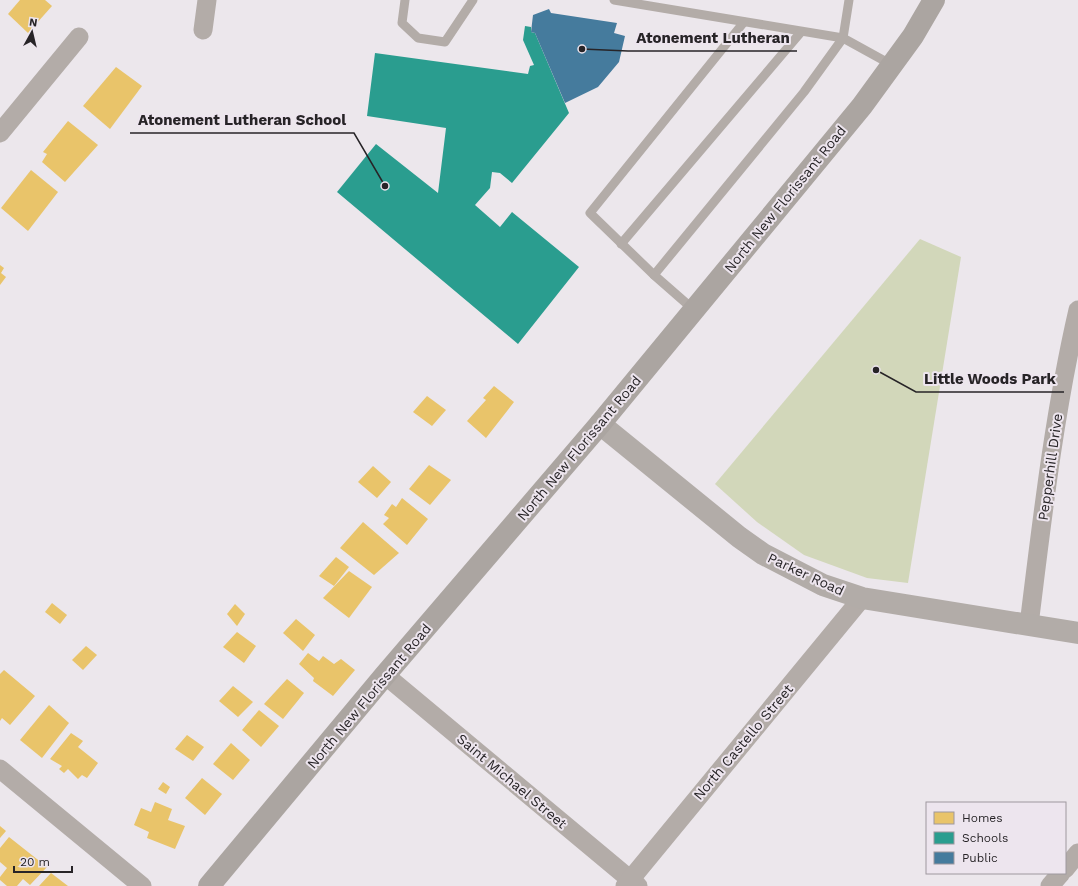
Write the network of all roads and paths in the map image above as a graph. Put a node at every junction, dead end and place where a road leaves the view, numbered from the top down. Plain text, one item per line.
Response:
1 (207, 0) edge
2 (406, 0) edge
3 (473, 0) edge
4 (614, 0) edge
5 (849, 0) edge
6 (934, 0) edge
7 (744, 22) junction
8 (202, 30) dead end
9 (801, 32) junction
10 (79, 37) dead end
11 (843, 38) junction
12 (892, 65) junction
13 (0, 133) edge
14 (621, 244) junction
15 (654, 275) junction
16 (694, 310) junction
17 (1078, 310) edge
18 (600, 424) junction
19 (862, 598) junction
20 (1029, 625) junction
21 (1078, 633) edge
22 (385, 675) junction
23 (0, 769) edge
24 (1078, 853) edge
25 (1066, 868) edge
26 (1060, 874) edge
27 (631, 884) edge
28 (142, 886) edge
29 (209, 886) edge
30 (1050, 886) edge

1 - 8 street
2 - 3 lane
4 - 7 lane
5 - 11 lane
6 - 12 main road, North New Florissant Road
7 - 9 lane
7 - 14 lane
9 - 11 lane
9 - 14 lane
10 - 13 street
11 - 12 lane
11 - 15 lane
12 - 16 main road, North New Florissant Road
14 - 15 lane
15 - 16 lane
16 - 18 main road, North New Florissant Road
17 - 20 street, Pepperhill Drive
18 - 19 main road, Parker Road
18 - 22 main road, North New Florissant Road
19 - 20 main road, Parker Road
19 - 27 street, North Castello Street
20 - 21 main road, Parker Road
22 - 27 street, Saint Michael Street
22 - 29 main road, North New Florissant Road
23 - 28 street
24 - 25 street
26 - 30 street

